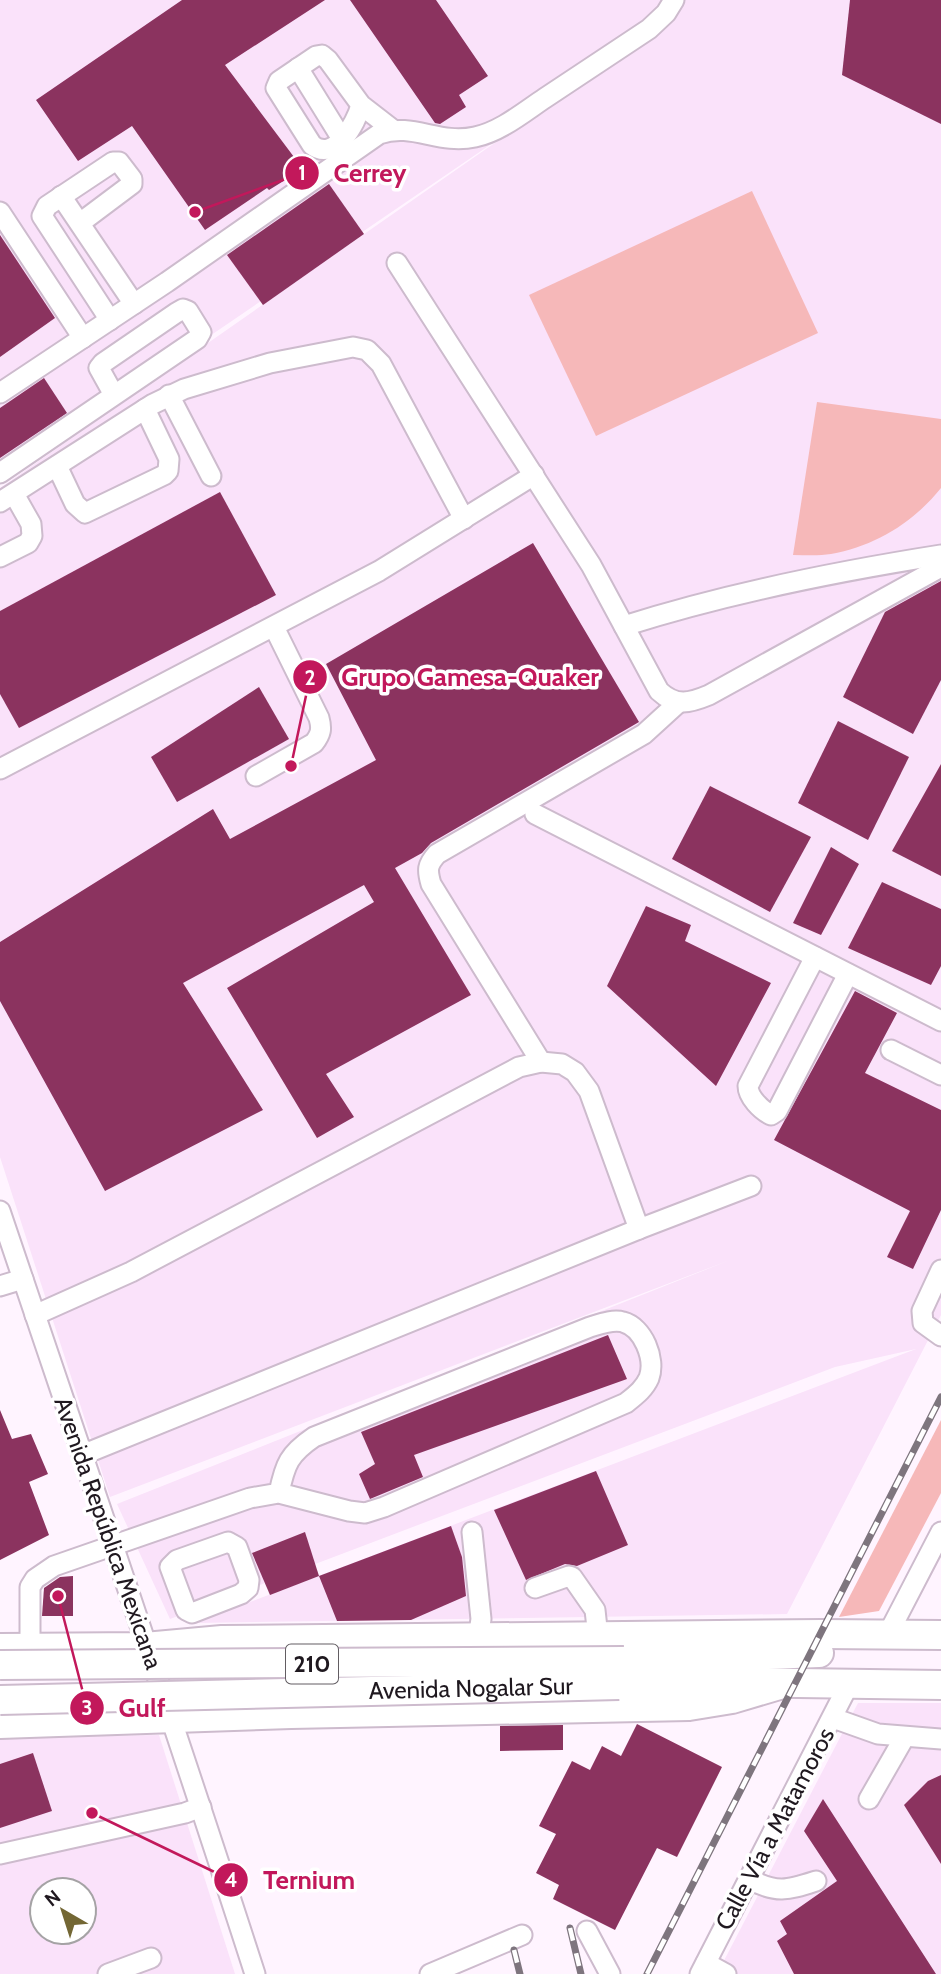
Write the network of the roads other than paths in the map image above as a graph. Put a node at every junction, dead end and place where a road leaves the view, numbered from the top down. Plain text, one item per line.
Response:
1 (674, 0) edge
2 (298, 68) junction
3 (361, 105) junction
4 (392, 129) junction
5 (342, 139) junction
6 (61, 197) junction
7 (0, 212) edge
8 (80, 223) junction
9 (397, 263) dead end
10 (134, 304) junction
11 (110, 320) junction
12 (83, 338) junction
13 (0, 393) edge
14 (114, 395) junction
15 (169, 395) junction
16 (145, 409) junction
17 (57, 466) junction
18 (0, 473) edge
19 (534, 475) junction
20 (211, 476) dead end
21 (7, 498) edge
22 (464, 519) junction
23 (941, 555) edge
24 (0, 557) edge
25 (941, 567) edge
26 (624, 625) junction
27 (274, 627) junction
28 (678, 703) junction
29 (0, 769) edge
30 (256, 776) dead end
31 (535, 814) dead end
32 (815, 957) junction
33 (848, 974) junction
34 (941, 1021) edge
35 (891, 1050) dead end
36 (541, 1062) junction
37 (941, 1074) edge
38 (751, 1186) dead end
39 (0, 1212) edge
40 (639, 1229) junction
41 (941, 1270) edge
42 (23, 1279) junction
43 (0, 1286) edge
44 (35, 1315) junction
45 (941, 1336) edge
46 (82, 1455) junction
47 (279, 1493) junction
48 (187, 1521) junction
49 (472, 1532) dead end
50 (940, 1535) edge
51 (112, 1547) junction
52 (200, 1552) dead end
53 (534, 1588) dead end
54 (888, 1634) junction
55 (941, 1636) edge
56 (598, 1637) junction
57 (478, 1639) junction
58 (222, 1640) junction
59 (300, 1641) junction
60 (145, 1647) junction
61 (0, 1648) edge
62 (30, 1648) junction
63 (941, 1650) edge
64 (0, 1665) edge
65 (622, 1673) junction
66 (786, 1683) junction
67 (849, 1685) junction
68 (941, 1685) edge
69 (291, 1714) junction
70 (3, 1716) edge
71 (833, 1718) junction
72 (173, 1719) junction
73 (86, 1721) junction
74 (904, 1738) junction
75 (941, 1739) edge
76 (869, 1799) dead end
77 (201, 1807) junction
78 (0, 1854) edge
79 (749, 1879) junction
80 (816, 1881) dead end
81 (587, 1931) dead end
82 (522, 1935) dead end
83 (151, 1958) dead end
84 (703, 1968) edge
85 (108, 1974) edge
86 (255, 1974) edge
87 (430, 1974) edge
88 (610, 1974) edge
89 (726, 1974) edge

1 - 4 street
2 - 3 street
2 - 5 street
2 - 5 street
3 - 4 street
3 - 5 street
4 - 10 street
6 - 8 street
6 - 8 street
6 - 11 street
7 - 12 street
8 - 10 street
9 - 19 street
10 - 11 street
11 - 12 street
12 - 13 street
14 - 14 street
14 - 18 street
15 - 16 street
15 - 20 street
15 - 22 street
16 - 17 street
16 - 17 street
17 - 21 street
19 - 22 street
19 - 26 street
21 - 24 street
22 - 27 street
23 - 26 street
25 - 28 street
26 - 28 street
27 - 29 street
27 - 30 street
28 - 36 street
31 - 32 street
32 - 33 street
32 - 33 street
33 - 34 street
35 - 37 street
36 - 40 street
36 - 44 street
38 - 40 street
39 - 42 street, Avenida República Mexicana
40 - 46 street
41 - 45 street
42 - 43 street
42 - 44 street, Avenida República Mexicana
44 - 46 street, Avenida República Mexicana
46 - 51 street, Avenida República Mexicana
47 - 47 street
47 - 48 street
48 - 51 street
48 - 52 street
49 - 57 street
50 - 54 street
51 - 60 street, Avenida República Mexicana
51 - 62 street
53 - 56 street
54 - 55 highway
54 - 56 highway
56 - 57 highway
57 - 59 highway
58 - 59 highway
58 - 60 highway
58 - 72 highway
59 - 69 highway
60 - 62 highway
60 - 72 street, Avenida República Mexicana
60 - 73 highway
61 - 62 highway
62 - 70 highway
63 - 65 highway, Avenida Nogalar Sur / 210
64 - 65 highway, Avenida Nogalar Sur / 210, bridge
65 - 66 highway, Avenida Nogalar Sur / 210
65 - 70 highway, Avenida Nogalar Sur / 210, bridge
66 - 67 highway, Avenida Nogalar Sur / 210
66 - 69 highway
67 - 68 highway, Avenida Nogalar Sur / 210
67 - 71 street, Calle Vía a Matamoros
69 - 72 highway
70 - 73 highway
71 - 74 street
71 - 79 street, Calle Vía a Matamoros
72 - 73 highway
72 - 77 street, Avenida República Mexicana
74 - 75 street
74 - 76 street
77 - 78 street
77 - 86 street, Avenida República Mexicana
79 - 80 street
79 - 84 street, Calle Vía a Matamoros
81 - 88 street
82 - 87 street
83 - 85 street
84 - 89 street

